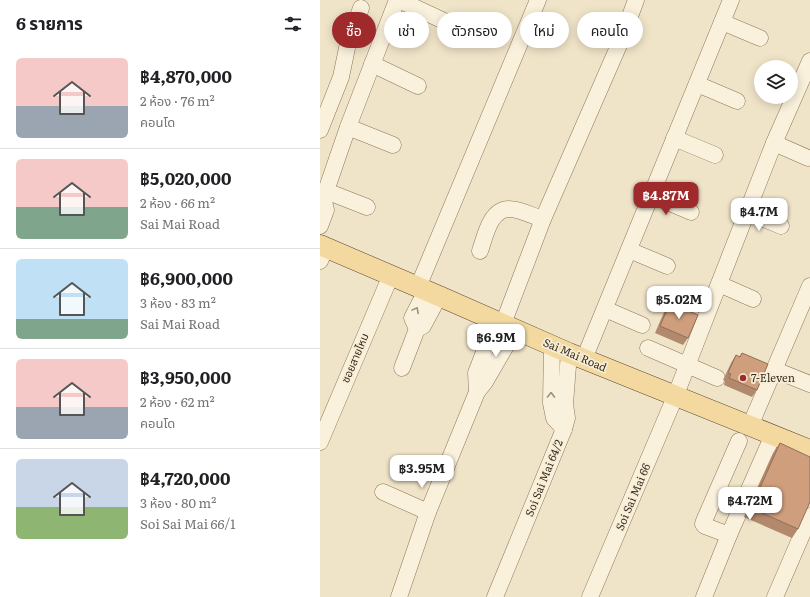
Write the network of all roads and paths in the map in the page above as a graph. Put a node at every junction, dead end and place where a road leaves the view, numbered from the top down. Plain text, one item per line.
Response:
1 (398, 0) edge
2 (538, 0) edge
3 (636, 0) edge
4 (731, 0) edge
5 (361, 8) dead end
6 (437, 18) edge
7 (722, 22) junction
8 (760, 38) dead end
9 (372, 64) junction
10 (808, 69) edge
11 (697, 84) junction
12 (418, 86) dead end
13 (736, 101) dead end
14 (348, 127) junction
15 (320, 130) edge
16 (674, 138) junction
17 (774, 143) junction
18 (393, 145) dead end
19 (715, 155) dead end
20 (808, 158) dead end
21 (323, 195) edge
22 (651, 195) junction
23 (367, 207) dead end
24 (691, 212) dead end
25 (748, 212) junction
26 (543, 219) junction
27 (320, 226) edge
28 (781, 226) dead end
29 (629, 250) junction
30 (480, 251) dead end
31 (322, 252) edge
32 (667, 266) dead end
33 (391, 275) junction
34 (719, 284) junction
35 (810, 286) edge
36 (428, 292) junction
37 (753, 299) dead end
38 (806, 305) edge
39 (605, 309) junction
40 (504, 325) junction
41 (642, 325) dead end
42 (648, 348) dead end
43 (568, 353) junction
44 (687, 365) junction
45 (402, 368) dead end
46 (775, 370) junction
47 (717, 378) dead end
48 (810, 384) edge
49 (676, 397) junction
50 (744, 433) junction
51 (773, 435) junction
52 (320, 442) edge
53 (810, 450) edge
54 (383, 492) dead end
55 (428, 512) junction
56 (810, 516) edge
57 (729, 535) junction
58 (399, 597) edge
59 (496, 597) edge
60 (590, 597) edge
61 (704, 597) edge
62 (775, 597) edge

1 - 6 street
1 - 9 street
2 - 36 street
3 - 26 street
4 - 7 street
5 - 15 street
7 - 8 street
7 - 11 street
9 - 12 street
9 - 14 street
10 - 17 street, Soi Sai Mai 66
11 - 13 street
11 - 16 street
14 - 18 street
14 - 21 street
16 - 19 street
16 - 22 street
17 - 20 street
17 - 25 street, Soi Sai Mai 66
21 - 23 street
21 - 27 street
22 - 24 street
22 - 29 street
25 - 28 street
25 - 34 street, Soi Sai Mai 66
26 - 30 street
26 - 40 street
29 - 32 street
29 - 39 street
31 - 33 main road, Sai Mai Road
33 - 36 main road, Sai Mai Road
33 - 52 street, ซอยสายไหม
34 - 37 street
34 - 44 street, Soi Sai Mai 66
35 - 38 street
36 - 40 main road, Sai Mai Road
36 - 45 street
38 - 46 street
39 - 41 street
39 - 43 street
40 - 43 main road, Sai Mai Road
40 - 55 street
42 - 44 street
43 - 49 main road, Sai Mai Road
43 - 59 street, Soi Sai Mai 64/2
44 - 47 street
44 - 49 street, Soi Sai Mai 66
46 - 48 street
46 - 50 street
49 - 50 main road, Sai Mai Road
49 - 60 street, Soi Sai Mai 66
50 - 51 main road, Sai Mai Road
50 - 57 street
51 - 53 main road, Sai Mai Road
51 - 57 street
54 - 55 street
55 - 58 street
56 - 62 street
57 - 61 street

